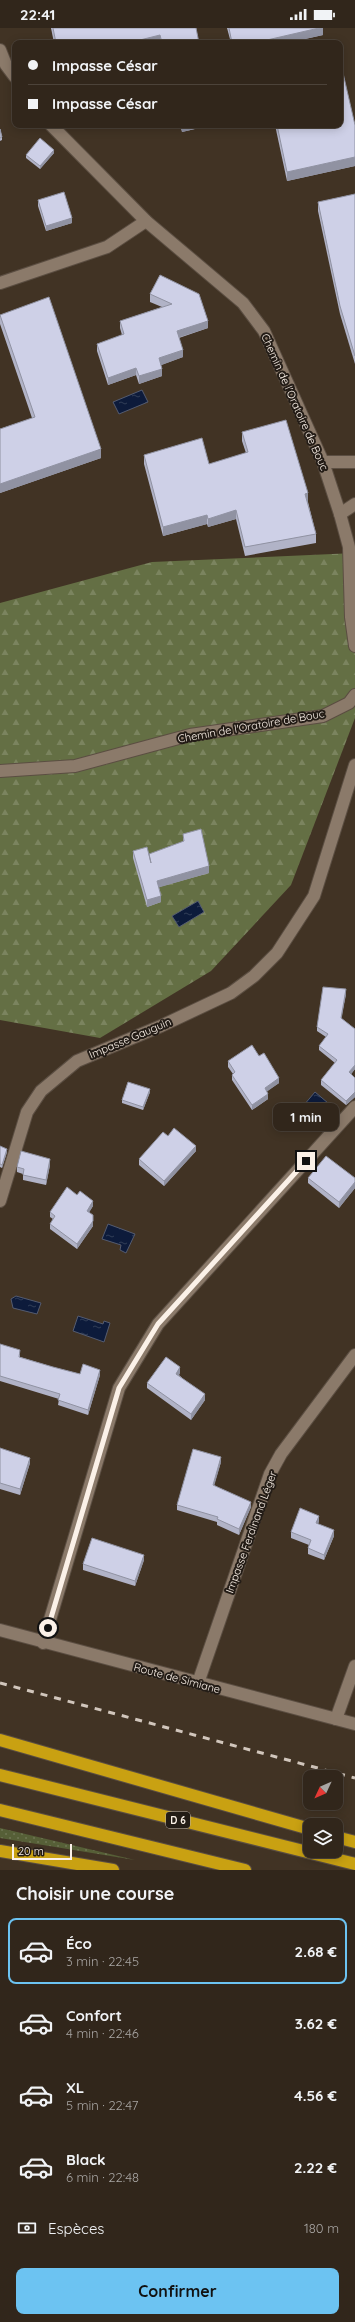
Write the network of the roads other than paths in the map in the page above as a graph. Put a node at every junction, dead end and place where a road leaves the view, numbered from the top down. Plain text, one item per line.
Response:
1 (0, 50) edge
2 (12, 73) edge
3 (54, 128) edge
4 (146, 221) junction
5 (0, 283) edge
6 (324, 462) junction
7 (355, 462) edge
8 (355, 504) edge
9 (340, 514) junction
10 (355, 646) edge
11 (355, 695) edge
12 (355, 765) edge
13 (0, 771) edge
14 (355, 1107) edge
15 (0, 1201) edge
16 (355, 1355) edge
17 (0, 1630) edge
18 (44, 1643) junction
19 (355, 1666) edge
20 (198, 1683) junction
21 (336, 1719) junction
22 (355, 1724) edge
23 (0, 1740) edge
24 (0, 1775) edge
25 (0, 1810) edge
26 (303, 1827) edge
27 (343, 1839) edge
28 (355, 1842) edge
29 (0, 1851) edge
30 (355, 1864) edge
31 (113, 1870) edge
32 (245, 1870) edge

1 - 2 street
3 - 4 street, Chemin de l'Oratoire de Bouc
4 - 5 street
4 - 6 street, Chemin de l'Oratoire de Bouc
6 - 7 street
6 - 9 street, Chemin de l'Oratoire de Bouc
8 - 9 street
9 - 10 street, Chemin de l'Oratoire de Bouc
11 - 13 street, Chemin de l'Oratoire de Bouc
12 - 15 street, Impasse Gauguin
14 - 18 street
16 - 20 street, Impasse Ferdinand Léger
17 - 18 street, Route de Simiane
18 - 20 street, Route de Simiane
19 - 21 street
20 - 21 street, Route de Simiane
21 - 22 street, Route de Simiane
23 - 26 highway
24 - 30 highway, D 6
25 - 32 highway
27 - 28 highway
29 - 31 highway

